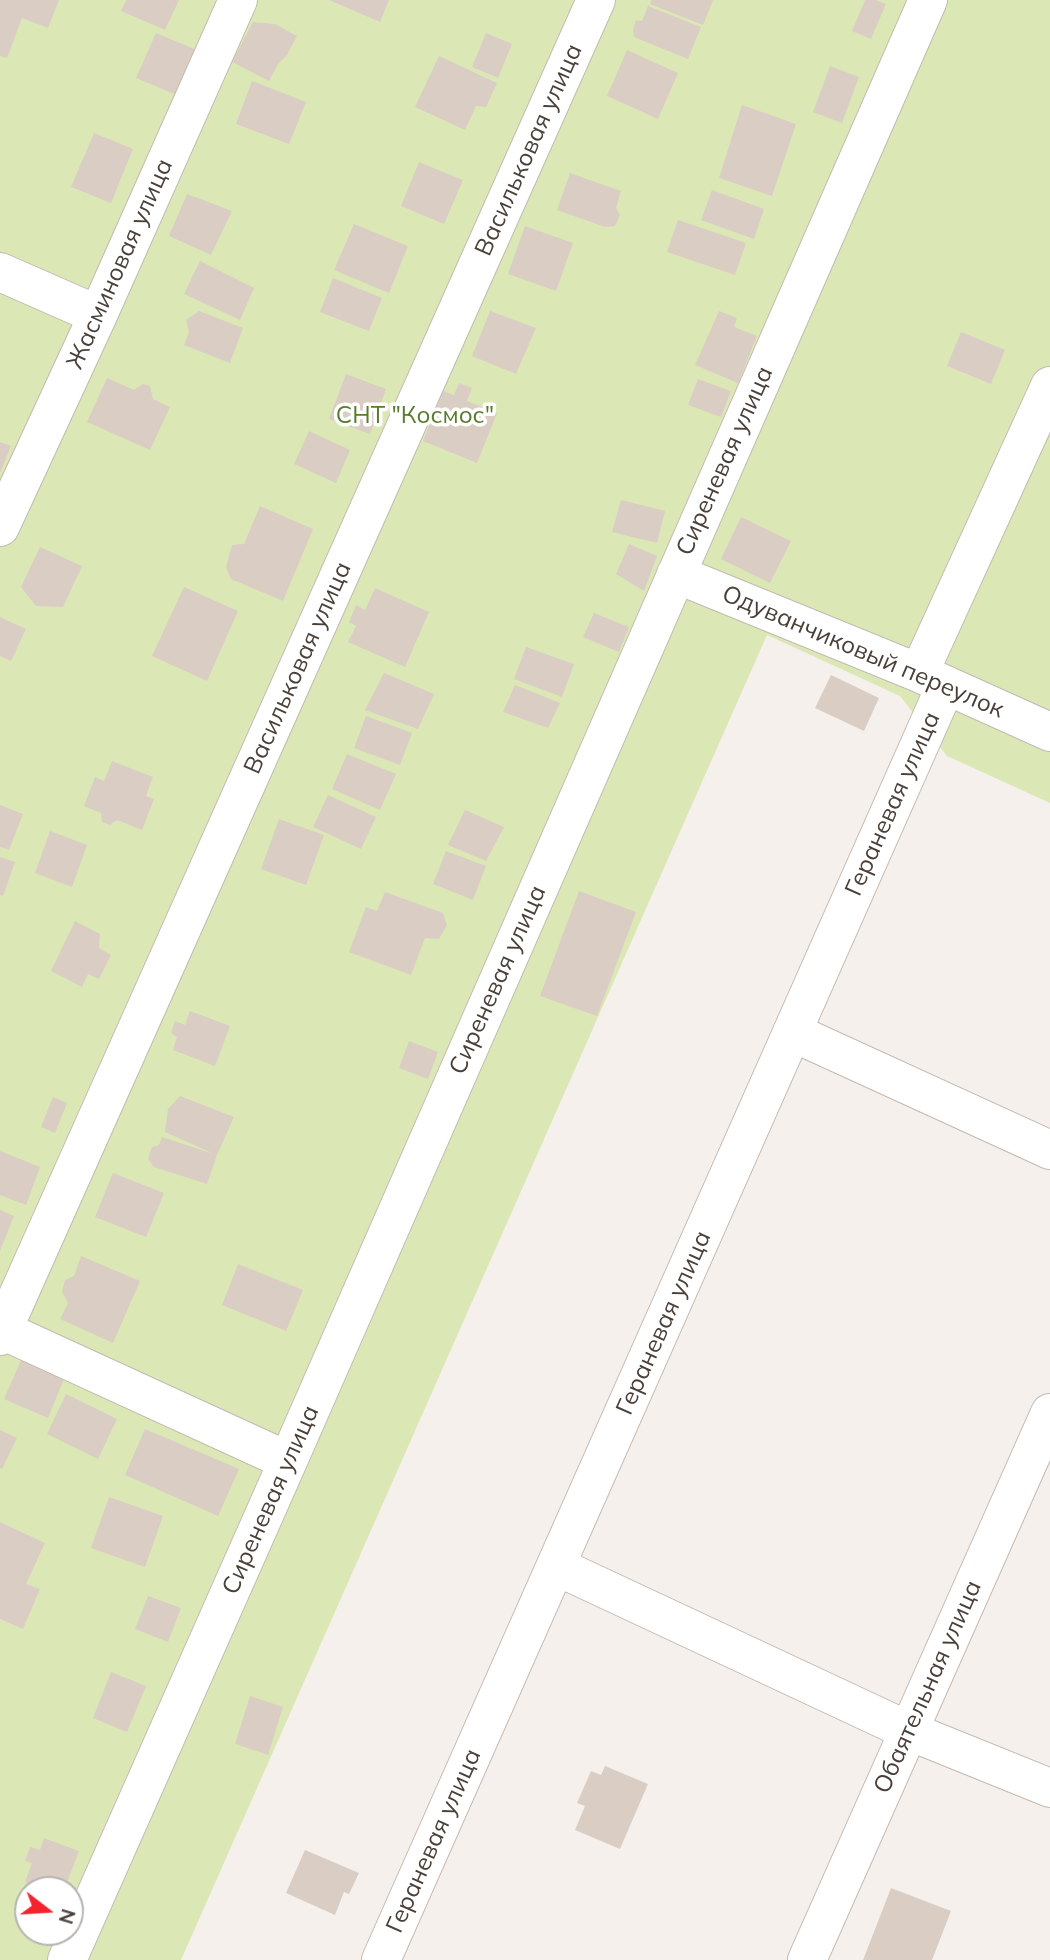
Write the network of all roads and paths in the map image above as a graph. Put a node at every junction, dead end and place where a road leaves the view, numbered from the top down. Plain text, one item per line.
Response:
1 (238, 0) edge
2 (596, 0) edge
3 (928, 0) edge
4 (0, 272) edge
5 (98, 315) junction
6 (1050, 386) edge
7 (0, 527) edge
8 (676, 574) junction
9 (933, 679) junction
10 (1050, 732) edge
11 (792, 1032) junction
12 (1050, 1150) edge
13 (1, 1332) edge
14 (1050, 1413) edge
15 (288, 1461) junction
16 (556, 1566) junction
17 (909, 1731) junction
18 (1050, 1788) edge
19 (67, 1960) edge
20 (382, 1960) edge
21 (807, 1960) edge

1 - 5 lane, Жасминовая улица
2 - 13 lane, Васильковая улица
3 - 8 lane, Сиреневая улица
4 - 5 lane
5 - 7 lane, Жасминовая улица
6 - 9 lane, Гераневая улица
8 - 9 lane, Одуванчиковый переулок
8 - 15 lane, Сиреневая улица
9 - 10 lane, Одуванчиковый переулок
9 - 11 lane, Гераневая улица
11 - 12 lane
11 - 16 lane, Гераневая улица
13 - 15 lane
14 - 17 lane, Обаятельная улица
15 - 19 lane, Сиреневая улица
16 - 17 lane
16 - 20 lane, Гераневая улица
17 - 18 lane
17 - 21 lane, Обаятельная улица

